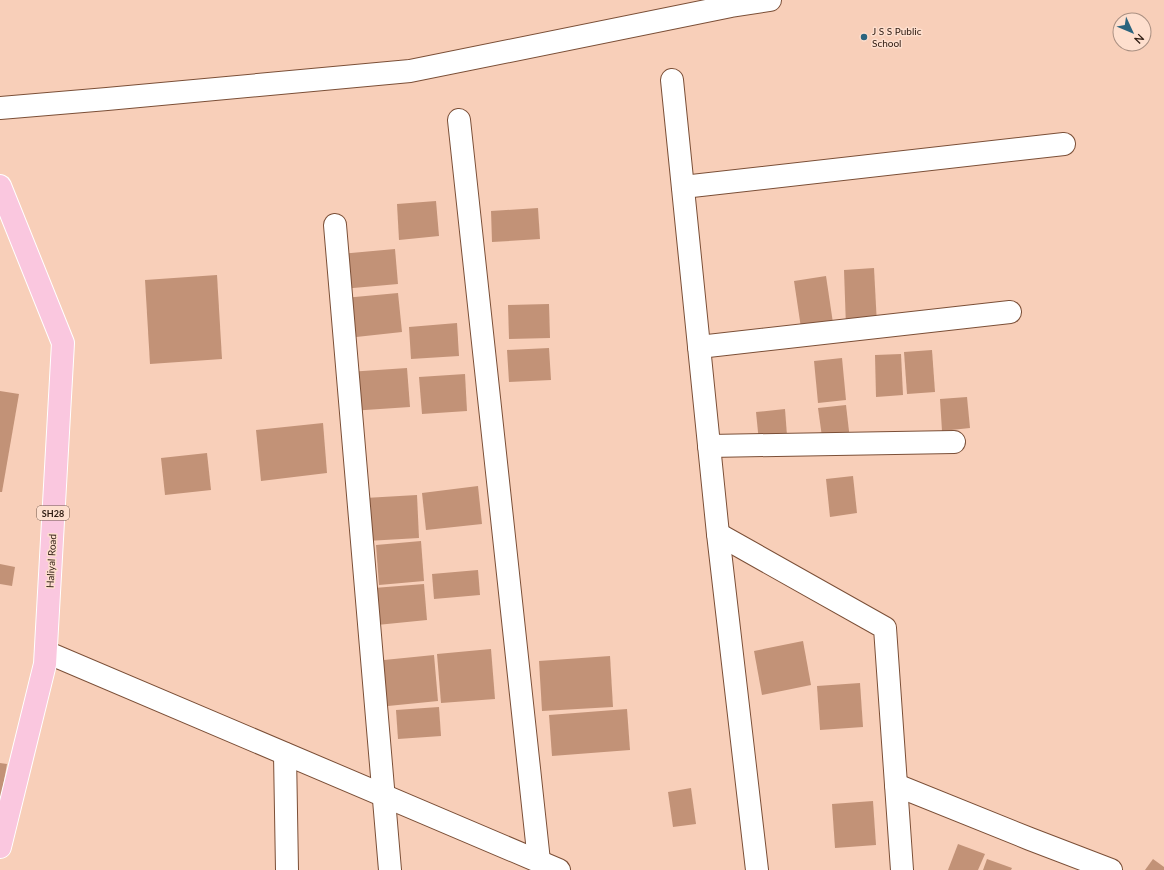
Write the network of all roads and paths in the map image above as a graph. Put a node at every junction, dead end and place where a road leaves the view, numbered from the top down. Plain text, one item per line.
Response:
1 (770, 0) edge
2 (672, 80) dead end
3 (0, 108) edge
4 (459, 120) dead end
5 (1064, 144) dead end
6 (0, 186) edge
7 (683, 187) junction
8 (335, 225) dead end
9 (1010, 312) dead end
10 (699, 347) junction
11 (954, 442) dead end
12 (709, 446) junction
13 (718, 534) junction
14 (46, 652) junction
15 (285, 754) junction
16 (896, 785) junction
17 (384, 796) junction
18 (0, 847) edge
19 (539, 861) junction
20 (287, 870) edge
21 (390, 870) edge
22 (559, 870) edge
23 (757, 870) edge
24 (902, 870) edge
25 (1111, 870) edge

1 - 3 street
2 - 7 street
4 - 19 street
5 - 7 street
6 - 14 main road, Haliyal Road / SH28
7 - 10 street
8 - 17 street
9 - 10 street
10 - 12 street
11 - 12 street
12 - 13 street
13 - 16 street
13 - 23 street
14 - 15 street
14 - 18 main road, Haliyal Road / SH28
15 - 17 street
15 - 20 street
16 - 24 street
16 - 25 street
17 - 19 street
17 - 21 street
19 - 22 street

